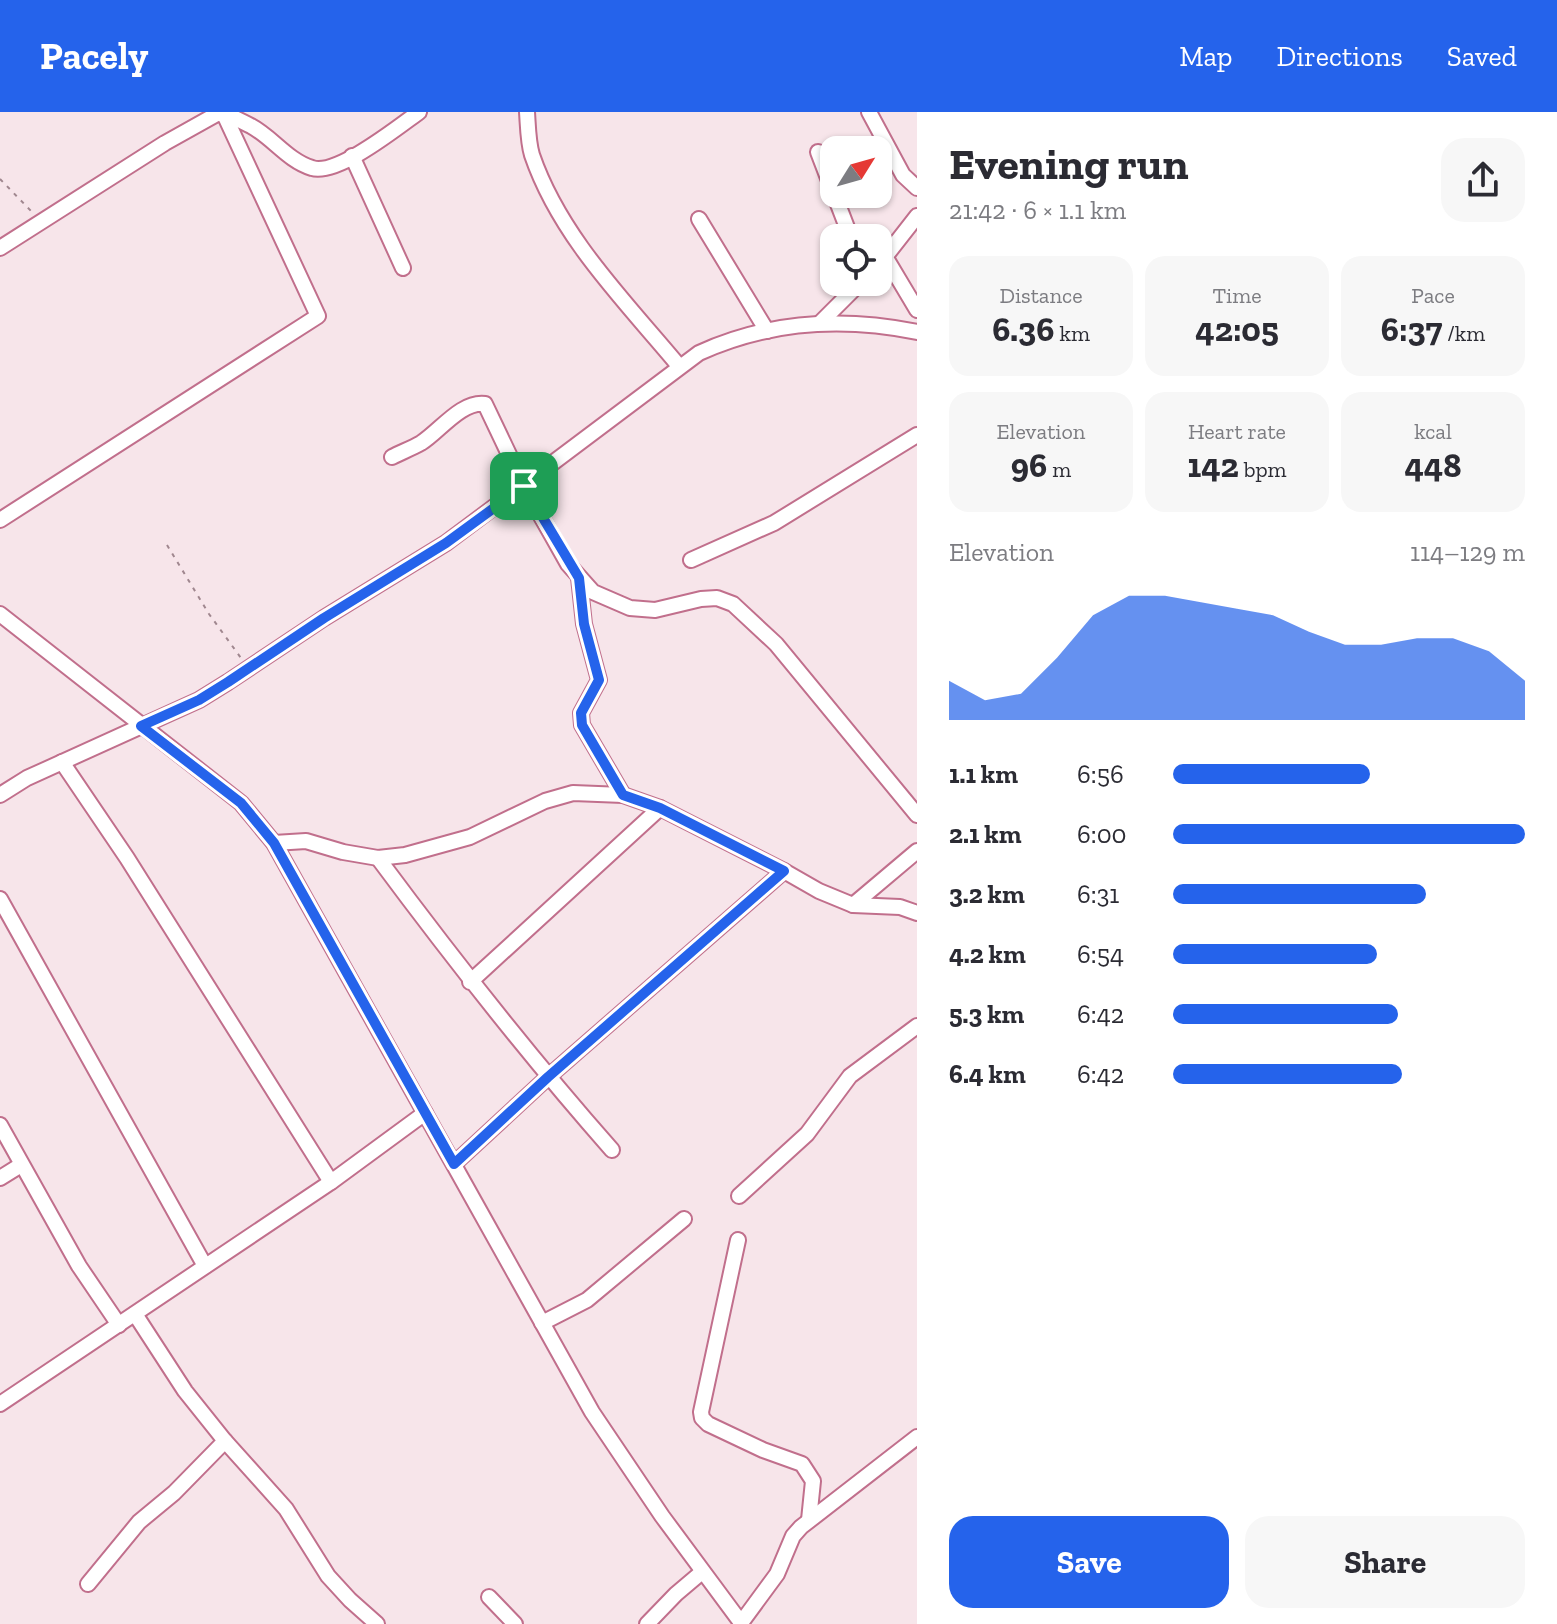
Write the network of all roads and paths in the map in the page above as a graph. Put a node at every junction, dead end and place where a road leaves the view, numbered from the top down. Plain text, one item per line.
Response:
1 (419, 112) edge
2 (527, 112) edge
3 (869, 112) edge
4 (223, 113) edge
5 (818, 152) dead end
6 (352, 156) junction
7 (0, 179) edge
8 (917, 188) edge
9 (917, 216) edge
10 (699, 219) dead end
11 (40, 221) junction
12 (846, 224) edge
13 (0, 248) edge
14 (892, 249) edge
15 (403, 268) dead end
16 (892, 276) edge
17 (847, 296) edge
18 (917, 310) edge
19 (821, 322) junction
20 (767, 331) junction
21 (917, 332) edge
22 (679, 366) junction
23 (917, 435) edge
24 (392, 457) dead end
25 (524, 486) junction
26 (0, 520) edge
27 (167, 545) dead end
28 (691, 560) dead end
29 (579, 578) junction
30 (0, 614) edge
31 (248, 668) junction
32 (141, 726) junction
33 (62, 762) junction
34 (0, 795) edge
35 (623, 795) junction
36 (660, 808) junction
37 (917, 815) edge
38 (274, 843) junction
39 (917, 851) edge
40 (378, 858) junction
41 (784, 871) junction
42 (0, 899) edge
43 (853, 905) junction
44 (917, 913) edge
45 (470, 982) junction
46 (917, 1026) edge
47 (548, 1077) junction
48 (425, 1113) junction
49 (0, 1125) edge
50 (612, 1150) dead end
51 (454, 1164) junction
52 (21, 1165) junction
53 (0, 1178) edge
54 (331, 1182) junction
55 (739, 1196) dead end
56 (684, 1219) dead end
57 (738, 1240) dead end
58 (205, 1266) junction
59 (135, 1314) junction
60 (542, 1323) junction
61 (119, 1325) junction
62 (0, 1404) edge
63 (917, 1437) edge
64 (225, 1441) junction
65 (809, 1520) junction
66 (702, 1572) junction
67 (88, 1584) dead end
68 (489, 1597) dead end
69 (741, 1623) edge
70 (377, 1624) edge
71 (515, 1624) edge
72 (647, 1624) edge

1 - 6 street
2 - 22 street
3 - 8 street
4 - 6 street
4 - 11 street
4 - 26 street
5 - 12 street
6 - 15 street
7 - 11 path
9 - 14 street
10 - 20 street
11 - 13 street
16 - 18 street
17 - 19 street
19 - 20 street
19 - 21 street
20 - 22 street
22 - 25 street
23 - 28 street
24 - 25 street
25 - 29 street
25 - 31 street
27 - 31 path
29 - 35 street
29 - 37 street
30 - 32 street
31 - 32 street
32 - 33 street
32 - 38 street
33 - 34 street
33 - 54 street
35 - 36 street
35 - 40 street
36 - 41 street
36 - 45 street
38 - 40 street
38 - 48 street
39 - 43 street
40 - 45 street
41 - 43 street
41 - 47 street
42 - 58 street
43 - 44 street
45 - 47 street
46 - 55 street
47 - 50 street
47 - 51 street
48 - 51 street
48 - 54 street
49 - 52 street
51 - 60 street
52 - 53 street
52 - 61 street
54 - 58 street
56 - 60 street
57 - 65 street
58 - 59 street
59 - 61 street
59 - 64 street
60 - 66 street
61 - 62 street
63 - 65 street
64 - 67 street
64 - 70 street
65 - 69 street
66 - 69 street
66 - 72 street
68 - 71 street

